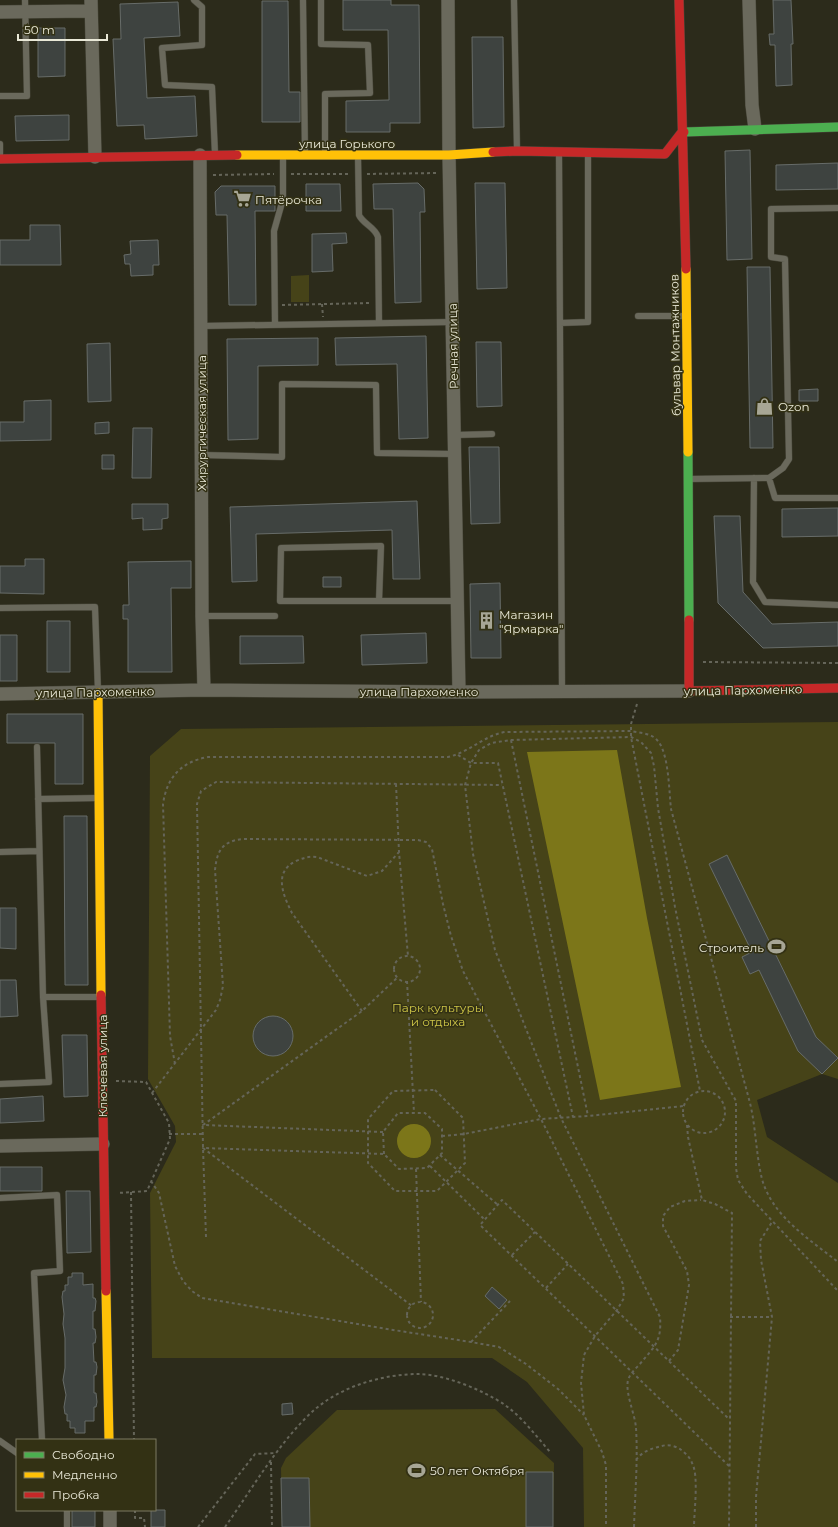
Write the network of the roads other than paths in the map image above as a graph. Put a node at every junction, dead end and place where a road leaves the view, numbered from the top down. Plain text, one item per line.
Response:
1 (194, 0) edge
2 (303, 0) edge
3 (322, 0) edge
4 (448, 0) edge
5 (514, 0) edge
6 (680, 0) edge
7 (749, 0) edge
8 (91, 5) edge
9 (26, 6) edge
10 (0, 12) edge
11 (0, 96) edge
12 (838, 127) edge
13 (755, 129) junction
14 (682, 132) junction
15 (0, 144) edge
16 (517, 151) junction
17 (560, 152) junction
18 (588, 152) junction
19 (200, 155) junction
20 (215, 155) junction
21 (283, 155) junction
22 (305, 155) junction
23 (325, 155) junction
24 (358, 155) junction
25 (449, 155) junction
26 (95, 157) junction
27 (0, 159) edge
28 (838, 208) edge
29 (638, 316) dead end
30 (687, 316) junction
31 (452, 322) junction
32 (380, 323) junction
33 (275, 324) junction
34 (560, 324) junction
35 (201, 326) junction
36 (455, 434) junction
37 (492, 434) dead end
38 (455, 454) junction
39 (202, 455) junction
40 (754, 478) junction
41 (769, 478) junction
42 (688, 480) junction
43 (838, 498) edge
44 (379, 601) junction
45 (457, 601) junction
46 (838, 605) edge
47 (0, 608) edge
48 (202, 616) junction
49 (275, 616) dead end
50 (838, 688) edge
51 (204, 690) junction
52 (689, 691) junction
53 (459, 692) junction
54 (562, 692) junction
55 (98, 693) junction
56 (0, 694) edge
57 (37, 747) dead end
58 (99, 798) junction
59 (38, 799) junction
60 (39, 851) junction
61 (0, 852) edge
62 (43, 997) junction
63 (102, 997) junction
64 (0, 1084) edge
65 (103, 1144) junction
66 (0, 1146) edge
67 (0, 1198) edge
68 (42, 1439) edge
69 (109, 1439) edge
70 (0, 1441) edge
71 (16, 1452) edge
72 (67, 1511) edge
73 (110, 1511) edge
74 (67, 1527) edge
75 (110, 1527) edge

1 - 20 lane
2 - 22 lane
3 - 23 lane
4 - 25 street, Речная улица
5 - 16 lane
6 - 14 street, бульвар Монтажников
7 - 13 street
8 - 9 street
8 - 26 street
9 - 10 street
9 - 11 lane
12 - 13 street
13 - 14 street
14 - 18 street, улица Горького
14 - 30 street, бульвар Монтажников
15 - 27 lane
16 - 17 street, улица Горького
16 - 25 street, улица Горького
17 - 18 street, улица Горького
17 - 34 lane
18 - 34 lane
19 - 20 street, улица Горького
19 - 26 street, улица Горького
19 - 35 street, Хирургическая улица
20 - 21 street, улица Горького
21 - 22 street, улица Горького
21 - 33 lane
22 - 23 street, улица Горького
23 - 24 street, улица Горького
24 - 25 street, улица Горького
24 - 32 lane
25 - 31 street, Речная улица
26 - 27 street, улица Горького
28 - 41 lane
29 - 30 lane
30 - 42 street, бульвар Монтажников
31 - 32 lane
31 - 36 street, Речная улица
32 - 33 lane
33 - 35 lane
34 - 54 lane
35 - 39 street, Хирургическая улица
36 - 37 lane
36 - 38 street, Речная улица
38 - 39 lane
38 - 45 street, Речная улица
39 - 48 street, Хирургическая улица
40 - 41 lane
40 - 42 lane
40 - 46 lane
41 - 43 lane
42 - 52 street, бульвар Монтажников
44 - 44 lane
44 - 45 lane
45 - 53 street, Речная улица
47 - 55 lane
48 - 49 lane
48 - 51 street, Хирургическая улица
50 - 52 street, улица Пархоменко
51 - 53 street, улица Пархоменко
51 - 55 street, улица Пархоменко
52 - 54 street, улица Пархоменко
53 - 54 street, улица Пархоменко
55 - 56 street, улица Пархоменко
55 - 58 street, Ключевая улица
57 - 59 lane
58 - 59 lane
58 - 63 street, Ключевая улица
59 - 60 lane
60 - 61 lane
60 - 62 lane
62 - 63 lane
62 - 64 lane
63 - 65 street, Ключевая улица
65 - 66 street
65 - 69 street, Ключевая улица
67 - 68 lane
70 - 71 lane
72 - 74 lane
73 - 75 street

